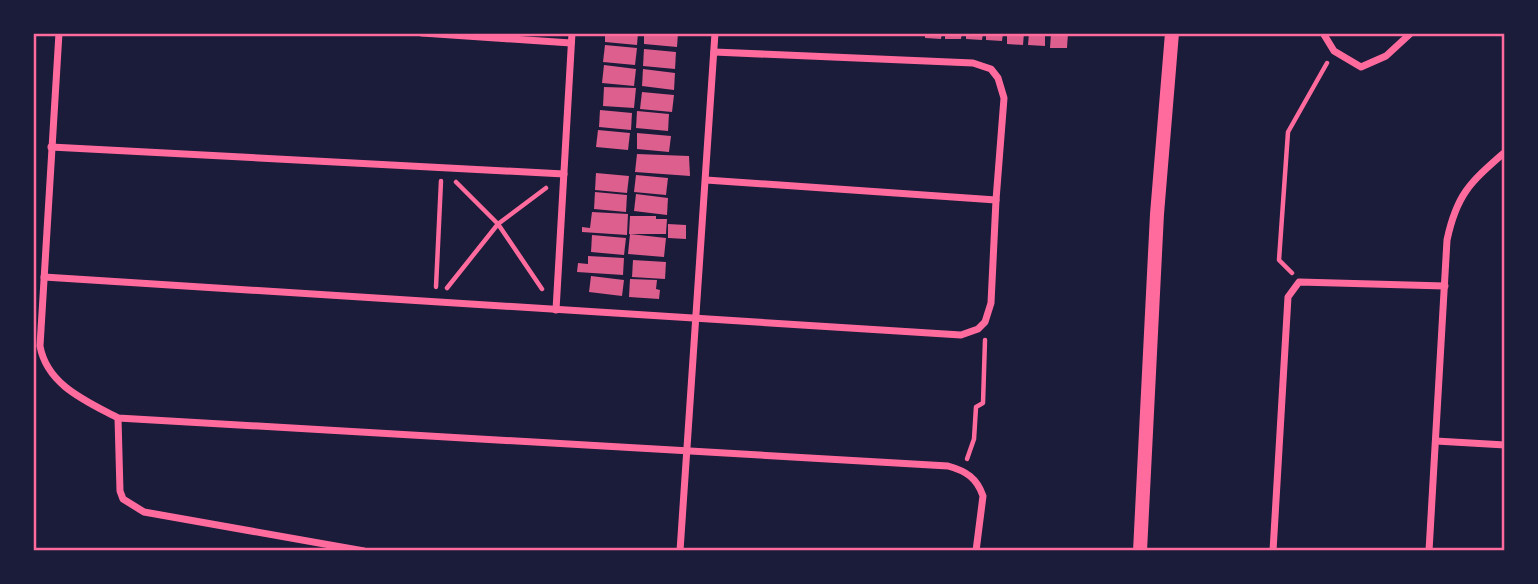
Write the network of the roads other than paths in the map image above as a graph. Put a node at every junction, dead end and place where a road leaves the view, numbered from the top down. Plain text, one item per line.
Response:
1 (59, 33) edge
2 (422, 33) edge
3 (572, 33) edge
4 (715, 33) edge
5 (1172, 33) edge
6 (1323, 33) edge
7 (1411, 33) edge
8 (571, 43) junction
9 (714, 52) junction
10 (51, 146) junction
11 (1505, 152) edge
12 (564, 174) junction
13 (706, 180) junction
14 (996, 200) junction
15 (44, 277) junction
16 (1446, 286) junction
17 (556, 310) junction
18 (697, 318) junction
19 (118, 418) junction
20 (1436, 441) junction
21 (1505, 445) edge
22 (687, 452) junction
23 (364, 551) edge
24 (680, 551) edge
25 (976, 551) edge
26 (1140, 551) edge
27 (1273, 551) edge
28 (1429, 551) edge

1 - 10 street
2 - 8 street
3 - 8 street
4 - 9 street
5 - 26 main road
6 - 7 street
8 - 12 street
9 - 13 street
9 - 14 street
10 - 12 street
10 - 15 street
11 - 16 street
12 - 17 street
13 - 14 street
13 - 18 street
14 - 18 street
15 - 17 street
15 - 19 street
16 - 20 street
16 - 27 street
17 - 18 street
18 - 22 street
19 - 22 street
19 - 23 street
20 - 21 street
20 - 28 street
22 - 24 street
22 - 25 street

